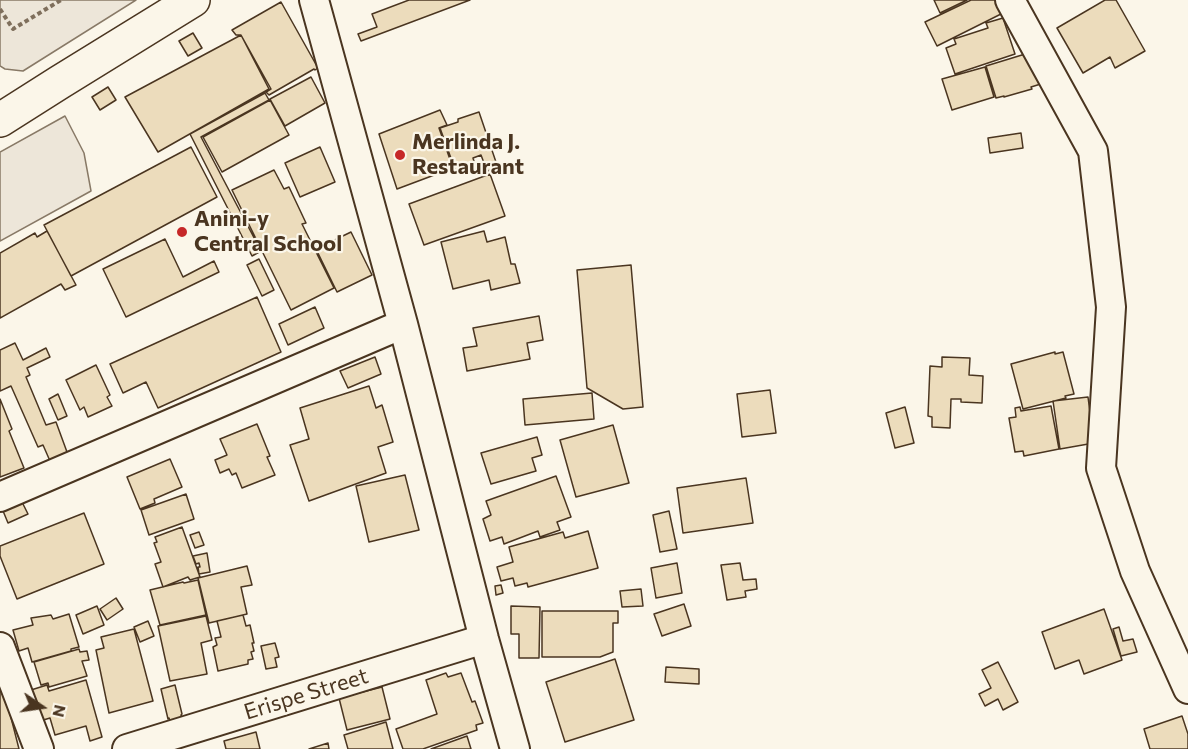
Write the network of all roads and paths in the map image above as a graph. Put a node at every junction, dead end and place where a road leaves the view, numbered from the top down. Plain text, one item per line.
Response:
1 (61, 0) edge
2 (193, 0) edge
3 (314, 0) edge
4 (1010, 0) edge
5 (0, 9) edge
6 (0, 120) edge
7 (403, 324) junction
8 (0, 497) edge
9 (484, 639) junction
10 (0, 647) edge
11 (1188, 689) edge
12 (39, 749) edge
13 (127, 749) edge
14 (515, 749) edge

1 - 5 path
2 - 6 main road
3 - 7 street
4 - 11 street
7 - 8 street
7 - 9 street
9 - 13 street, Erispe Street
9 - 14 street
10 - 12 street

